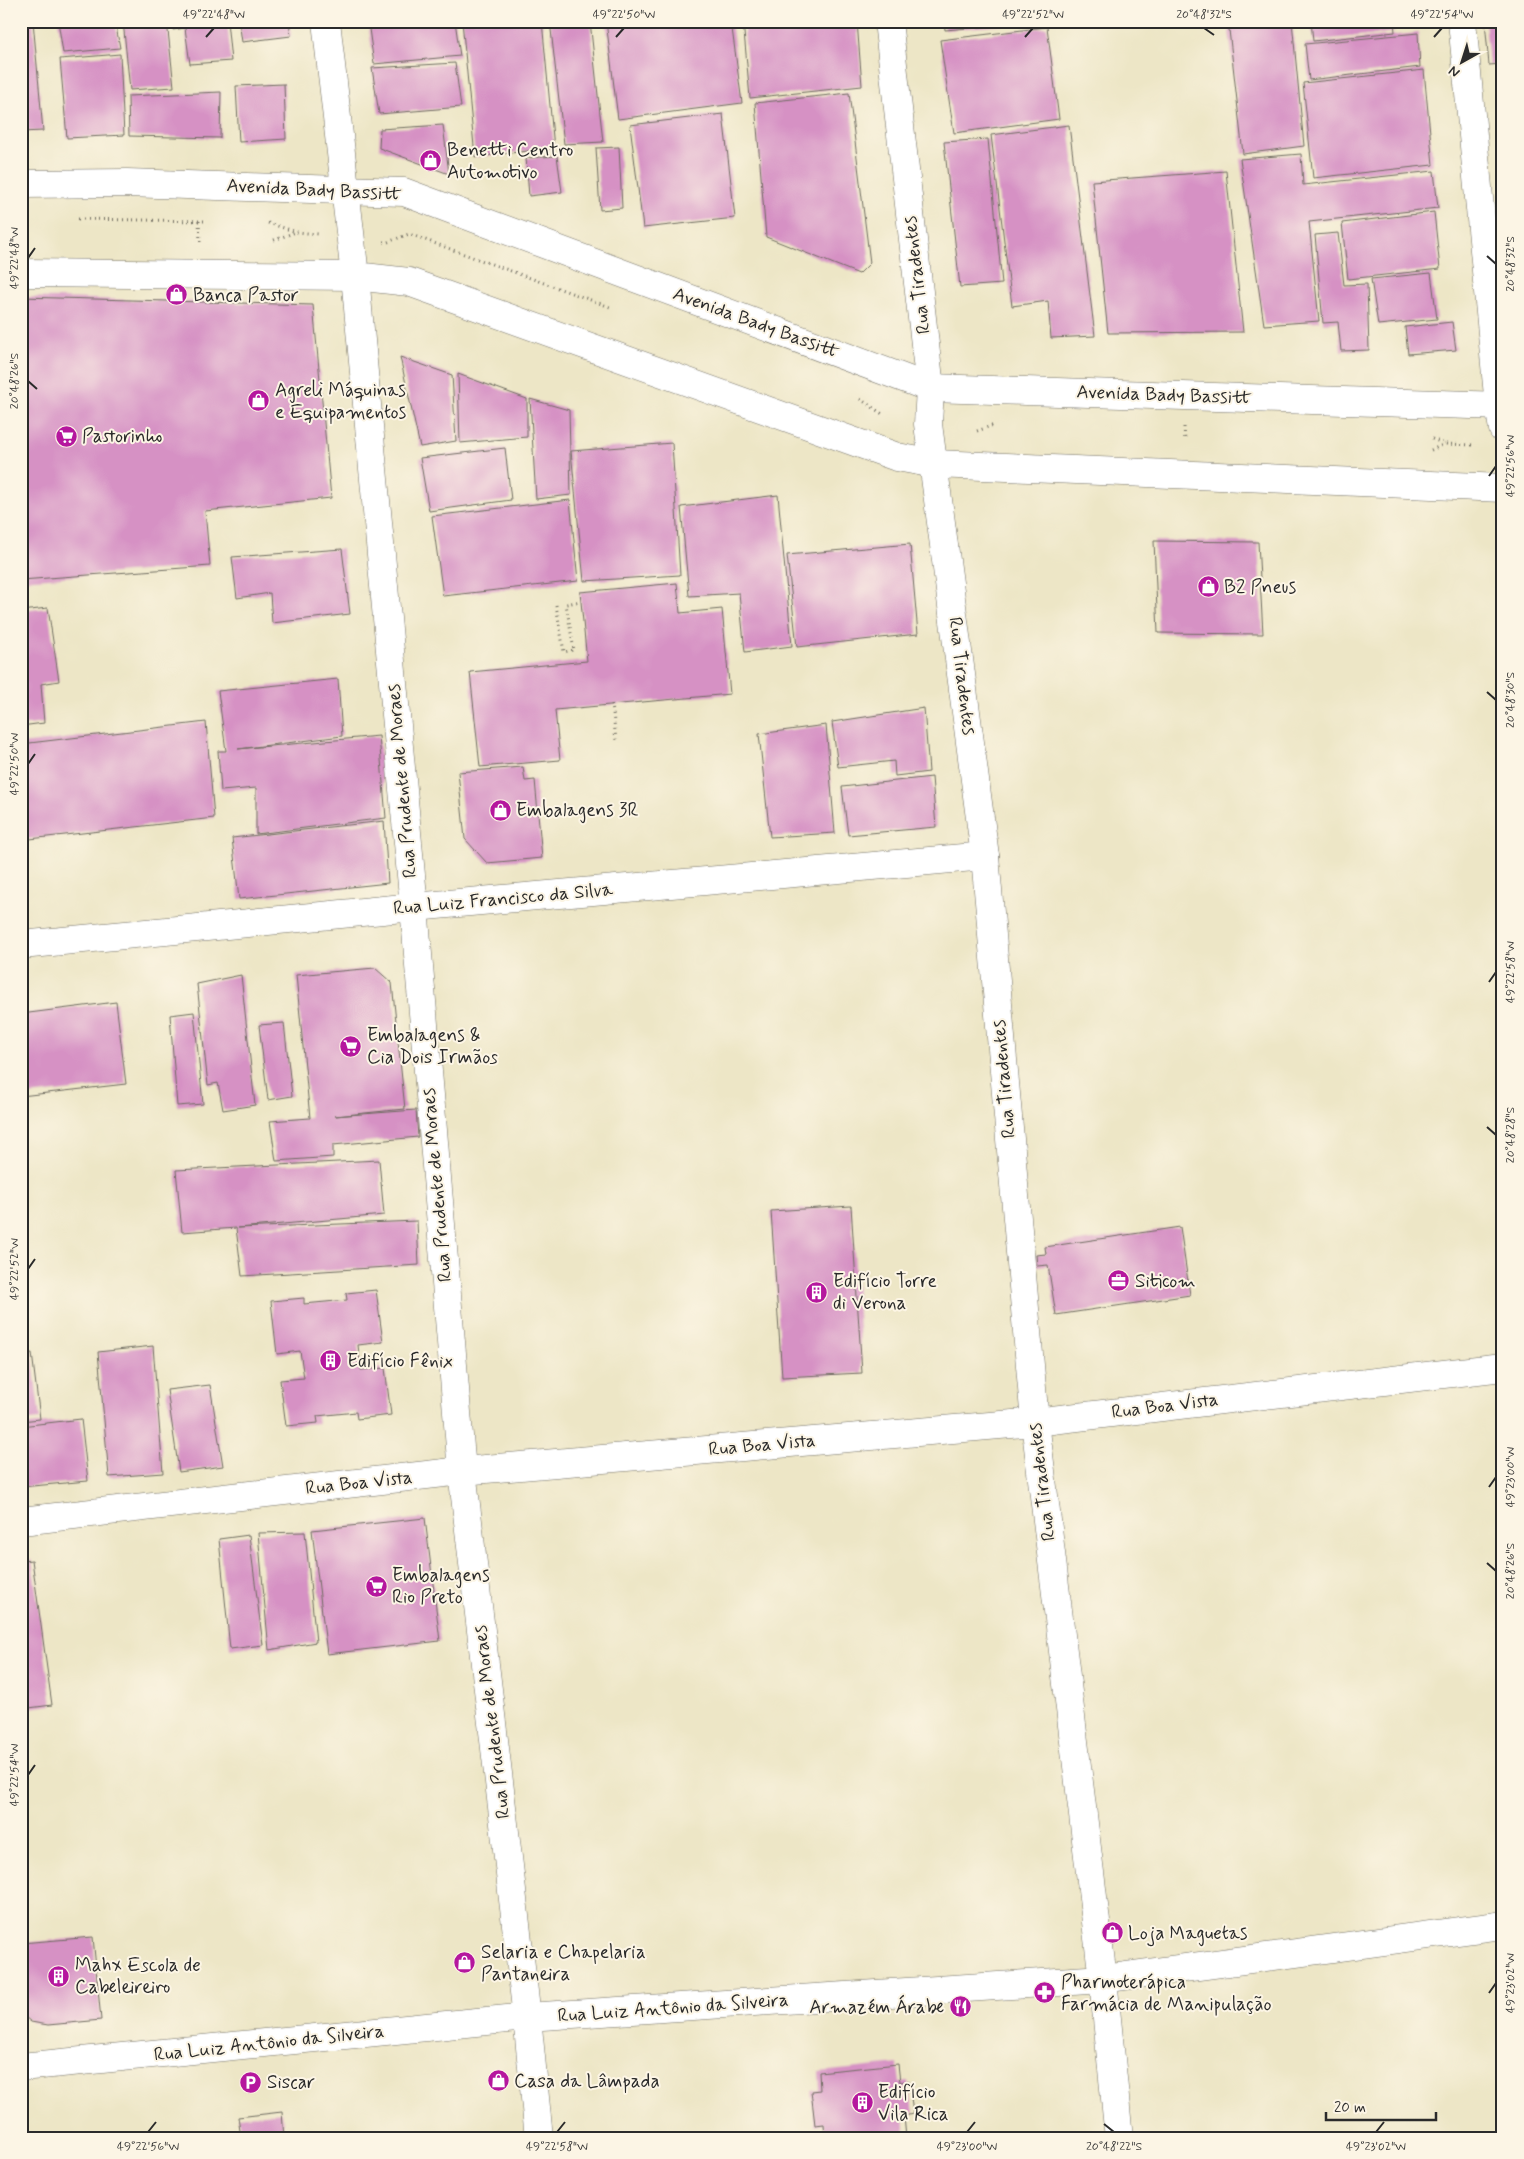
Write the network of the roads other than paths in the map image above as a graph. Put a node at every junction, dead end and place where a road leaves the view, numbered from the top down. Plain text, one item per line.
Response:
1 (326, 21) edge
2 (888, 21) edge
3 (1462, 21) edge
4 (21, 184) edge
5 (344, 190) junction
6 (21, 273) edge
7 (355, 276) junction
8 (930, 388) junction
9 (1501, 414) edge
10 (935, 464) junction
11 (1503, 488) edge
12 (985, 856) junction
13 (414, 907) junction
14 (21, 945) edge
15 (1503, 1367) edge
16 (1035, 1422) junction
17 (462, 1471) junction
18 (21, 1521) edge
19 (1503, 1925) edge
20 (1103, 1979) junction
21 (527, 2017) junction
22 (21, 2067) edge
23 (539, 2138) edge
24 (1119, 2138) edge

1 - 5 street, Rua Prudente de Moraes
2 - 8 street, Rua Tiradentes
3 - 9 street
4 - 5 street, Avenida Bady Bassitt
5 - 7 street, Rua Prudente de Moraes
5 - 8 street, Avenida Bady Bassitt
6 - 7 street
7 - 10 street
7 - 13 street, Rua Prudente de Moraes
8 - 9 street, Avenida Bady Bassitt
8 - 10 street, Rua Tiradentes
10 - 11 street
10 - 12 street, Rua Tiradentes
12 - 13 street, Rua Luiz Francisco da Silva
12 - 16 street, Rua Tiradentes
13 - 14 street, Rua Luiz Francisco da Silva
13 - 17 street, Rua Prudente de Moraes
15 - 16 street, Rua Boa Vista
16 - 17 street, Rua Boa Vista
16 - 20 street, Rua Tiradentes
17 - 18 street, Rua Boa Vista
17 - 21 street, Rua Prudente de Moraes
19 - 20 street, Rua Luiz Antônio da Silveira
20 - 21 street, Rua Luiz Antônio da Silveira
20 - 24 street, Rua Tiradentes
21 - 22 street, Rua Luiz Antônio da Silveira
21 - 23 street, Rua Prudente de Moraes

